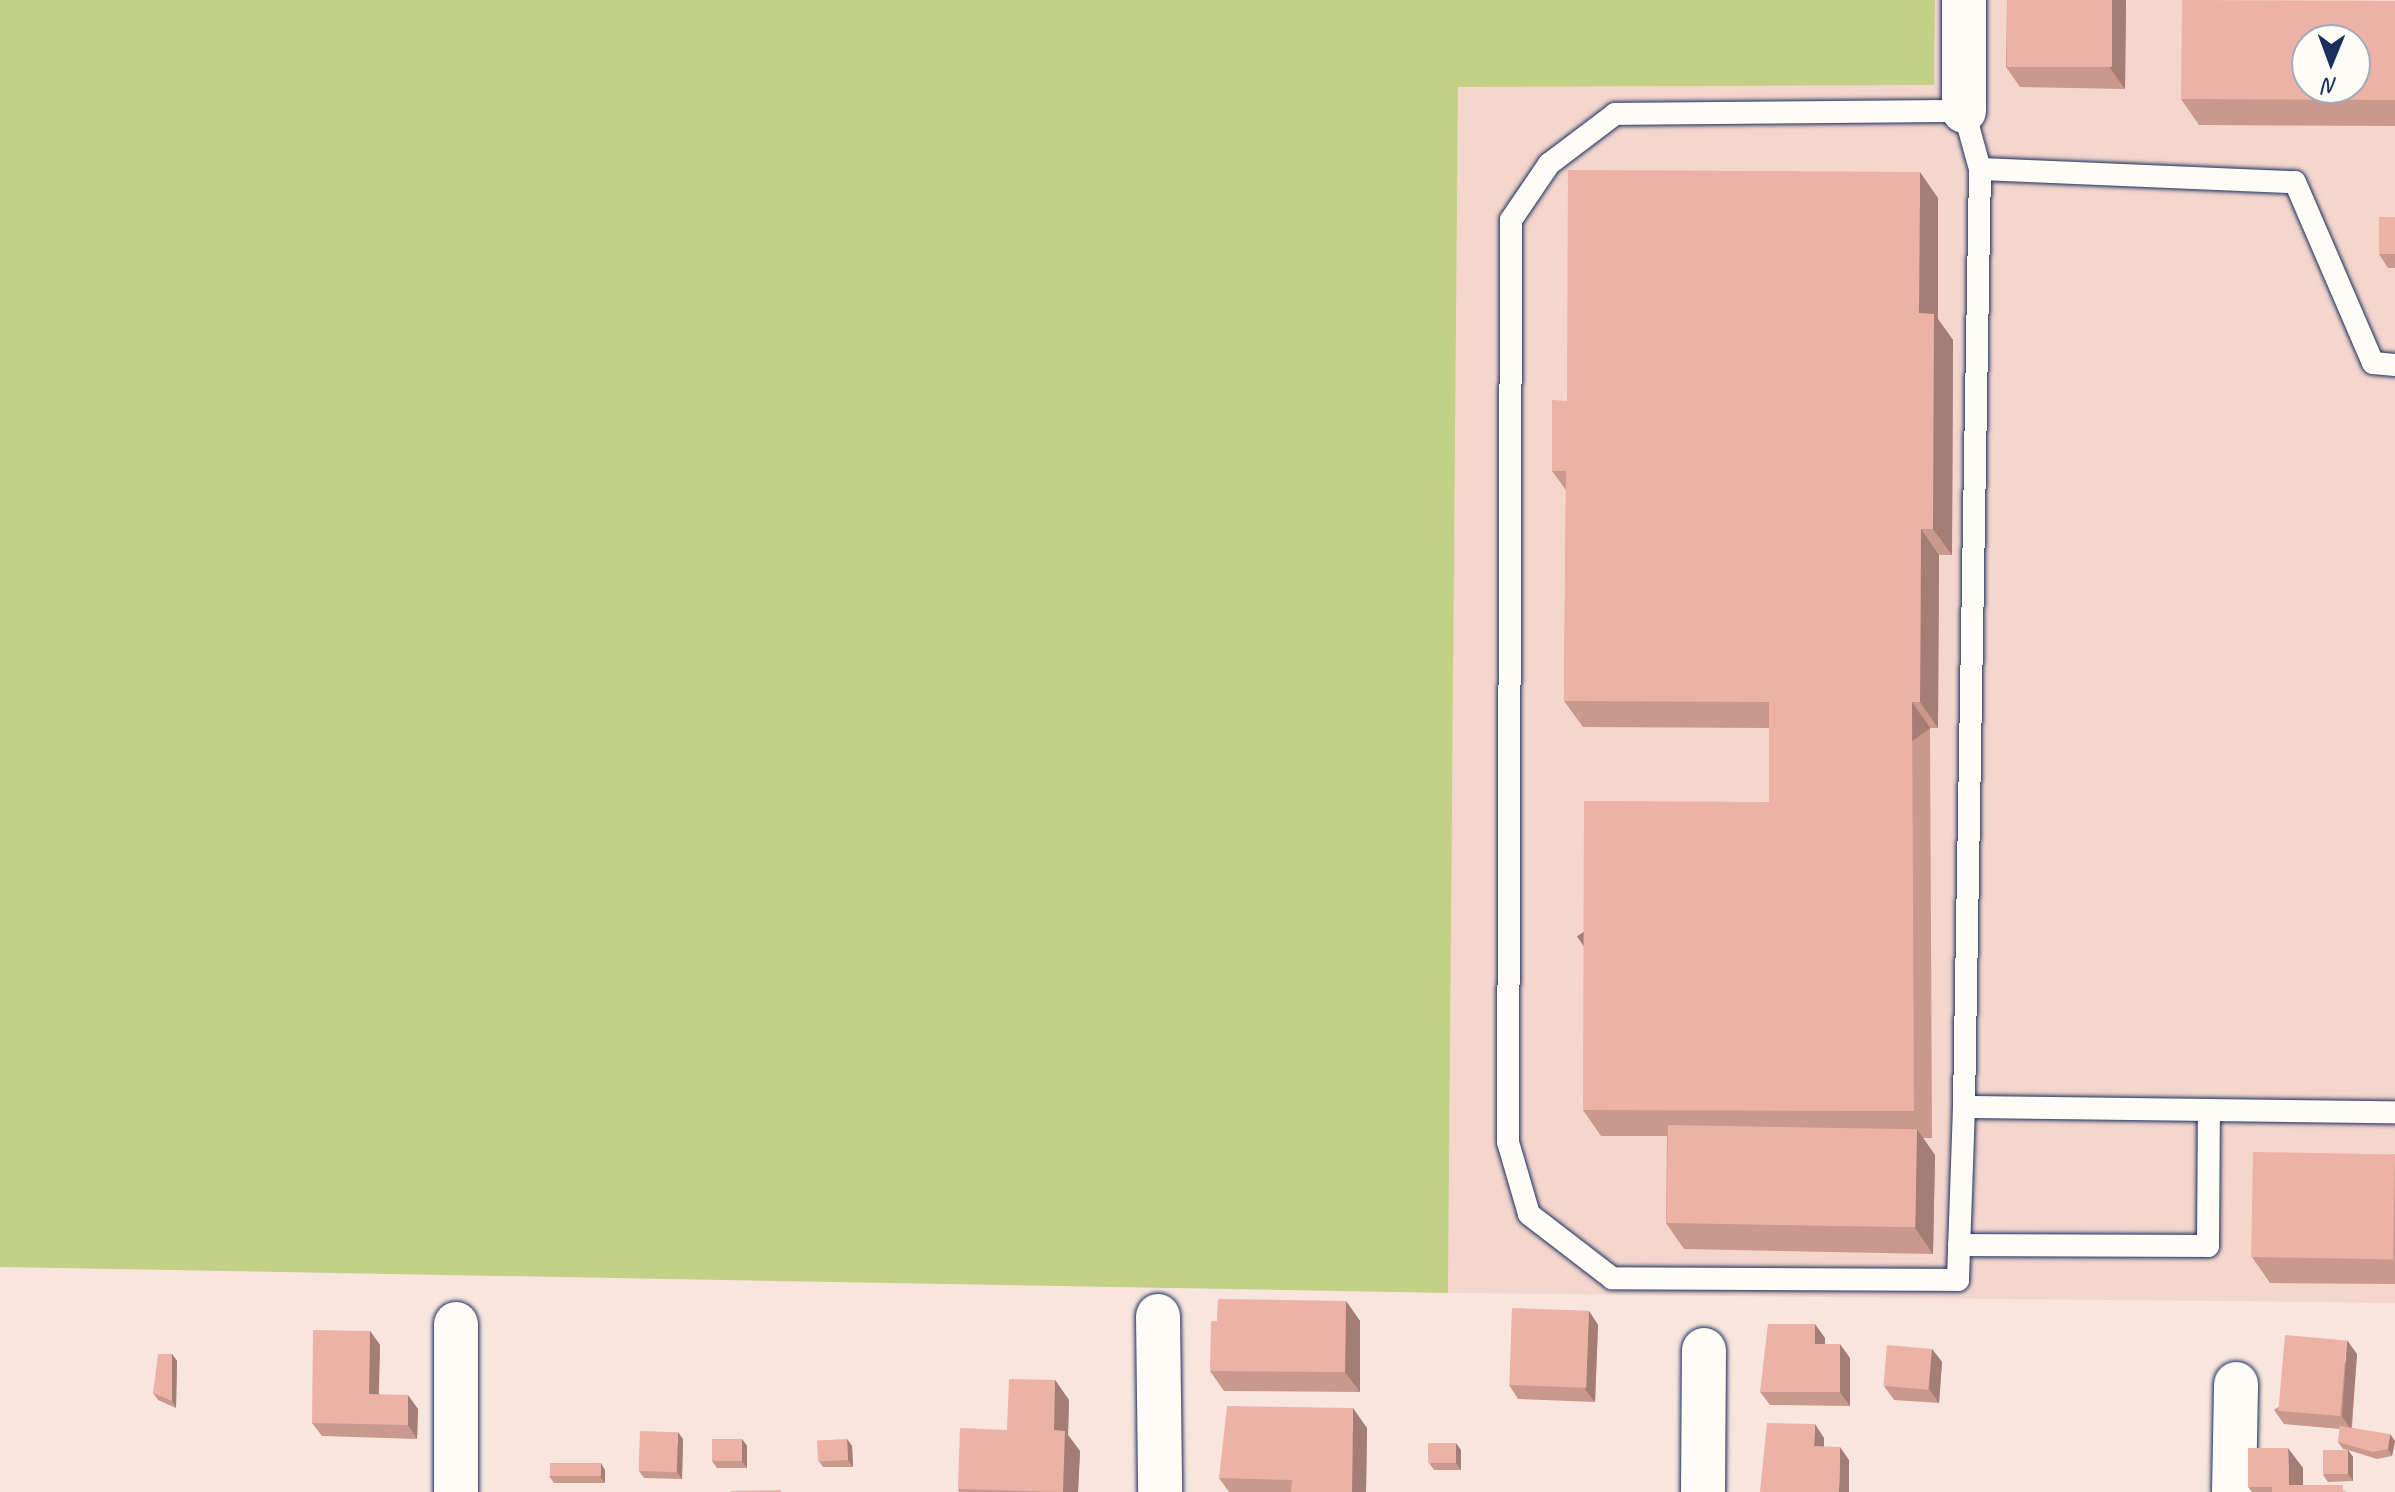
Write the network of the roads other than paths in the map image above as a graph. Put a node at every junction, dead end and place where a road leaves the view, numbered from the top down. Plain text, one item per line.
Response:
1 (1964, 0) edge
2 (1964, 111) junction
3 (1980, 169) junction
4 (2395, 365) edge
5 (1964, 1107) junction
6 (2209, 1110) junction
7 (2395, 1112) edge
8 (1959, 1245) junction
9 (1158, 1316) dead end
10 (456, 1324) dead end
11 (1704, 1350) dead end
12 (2236, 1384) dead end
13 (456, 1492) edge
14 (1160, 1492) edge
15 (1703, 1492) edge
16 (2234, 1492) edge

1 - 2 street
2 - 3 lane
2 - 8 lane
3 - 4 lane
3 - 5 lane
5 - 6 lane
5 - 8 lane
6 - 7 lane
6 - 8 lane
9 - 14 street
10 - 13 street
11 - 15 street
12 - 16 street

